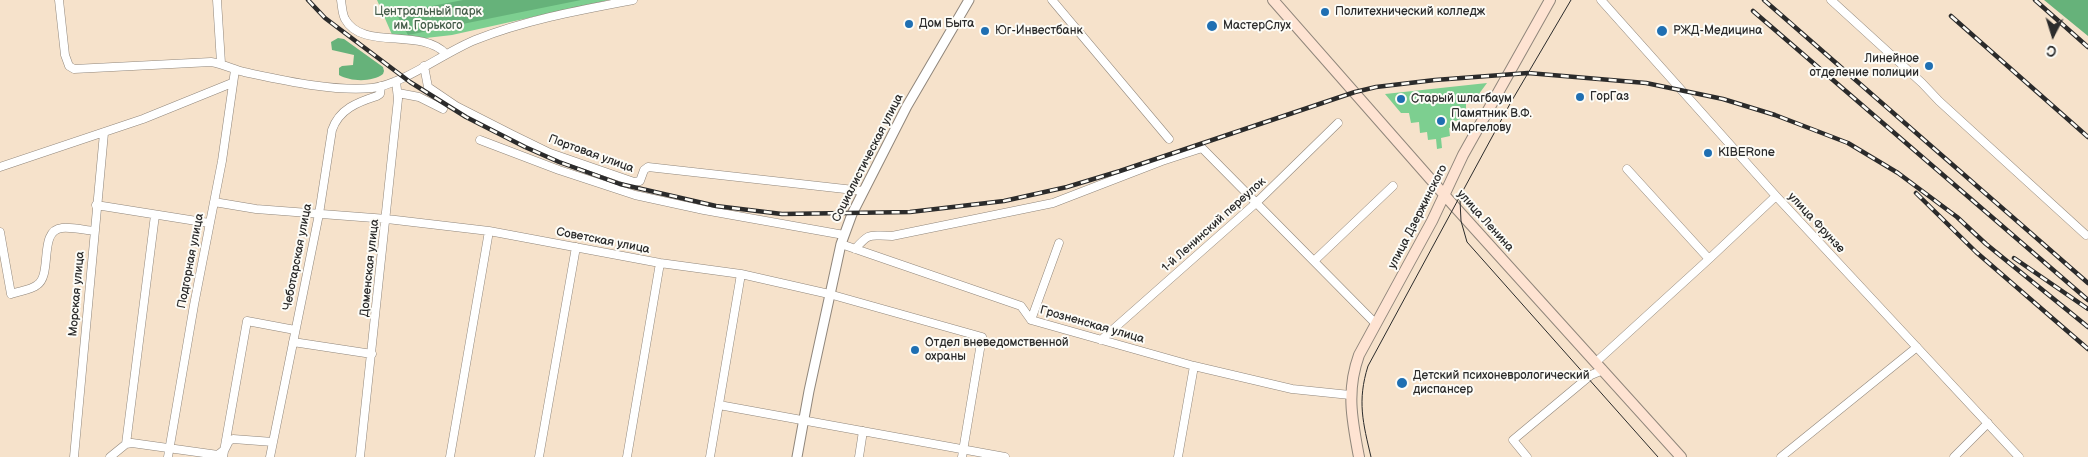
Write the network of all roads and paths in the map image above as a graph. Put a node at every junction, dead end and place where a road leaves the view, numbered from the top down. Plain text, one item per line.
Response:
1 (59, 0) edge
2 (217, 0) edge
3 (341, 0) edge
4 (633, 0) edge
5 (969, 0) edge
6 (1052, 0) edge
7 (1274, 0) edge
8 (1550, 0) edge
9 (1601, 0) edge
10 (1607, 0) edge
11 (1831, 0) edge
12 (1618, 19) junction
13 (446, 54) junction
14 (221, 63) junction
15 (424, 66) junction
16 (235, 70) junction
17 (396, 81) junction
18 (232, 83) junction
19 (381, 86) junction
20 (398, 92) junction
21 (443, 109) dead end
22 (1338, 123) dead end
23 (104, 133) junction
24 (1169, 139) dead end
25 (480, 140) dead end
26 (0, 167) edge
27 (1627, 169) dead end
28 (1394, 186) dead end
29 (864, 191) junction
30 (1444, 194) junction
31 (1776, 196) junction
32 (214, 202) junction
33 (1256, 203) junction
34 (96, 205) junction
35 (319, 214) junction
36 (155, 215) junction
37 (387, 219) junction
38 (209, 223) junction
39 (94, 231) junction
40 (489, 231) junction
41 (0, 232) edge
42 (2086, 235) dead end
43 (842, 239) junction
44 (1059, 243) dead end
45 (576, 247) junction
46 (855, 249) junction
47 (1709, 260) junction
48 (1314, 261) junction
49 (660, 263) junction
50 (741, 274) junction
51 (829, 294) junction
52 (1031, 320) junction
53 (1374, 323) junction
54 (295, 330) junction
55 (1102, 340) junction
56 (293, 342) junction
57 (1917, 347) junction
58 (372, 354) junction
59 (1194, 366) junction
60 (1600, 366) junction
61 (1350, 395) junction
62 (719, 405) junction
63 (804, 420) junction
64 (1988, 424) junction
65 (863, 431) junction
66 (273, 442) junction
67 (126, 444) junction
68 (169, 453) edge
69 (224, 453) edge
70 (962, 453) edge
71 (74, 457) edge
72 (110, 457) edge
73 (270, 457) edge
74 (360, 457) edge
75 (450, 457) edge
76 (539, 457) edge
77 (627, 457) edge
78 (710, 457) edge
79 (798, 457) edge
80 (859, 457) edge
81 (1005, 457) edge
82 (1178, 457) edge
83 (1359, 457) edge
84 (1527, 457) edge
85 (1681, 457) edge
86 (1781, 457) edge
87 (1954, 457) edge
88 (2019, 457) edge

1 - 14 street
2 - 14 street
3 - 13 street
4 - 13 street
5 - 29 street, Социалистическая улица
6 - 24 street
7 - 30 main road, улица Ленина
8 - 30 main road, улица Дзержинского
9 - 12 street, улица Фрунзе
10 - 12 street
11 - 42 street
12 - 31 street, улица Фрунзе
13 - 15 street
14 - 16 street
15 - 17 street
15 - 29 street, Портовая улица
16 - 18 street, Подгорная улица
16 - 19 street
17 - 19 street
17 - 20 street, Доменская улица
18 - 23 street
18 - 32 street, Подгорная улица
19 - 35 street, Чеботарская улица
20 - 21 street
20 - 37 street, Доменская улица
22 - 33 street, 1-й Ленинский переулок
23 - 26 street
23 - 34 street, Морская улица
25 - 43 street, Портовая улица
27 - 47 street
28 - 48 street
29 - 43 street, Социалистическая улица
30 - 53 main road, улица Дзержинского
30 - 60 main road, улица Ленина
31 - 47 street
31 - 57 street, улица Фрунзе
32 - 35 street, Советская улица
32 - 38 street, Подгорная улица
33 - 46 street
33 - 48 street
33 - 55 street, 1-й Ленинский переулок
34 - 36 street
34 - 39 street, Морская улица
35 - 37 street, Советская улица
35 - 54 street, Чеботарская улица
36 - 38 street
36 - 67 street
37 - 40 street, Советская улица
37 - 58 street, Доменская улица
38 - 68 street, Подгорная улица
39 - 41 street
39 - 71 street, Морская улица
40 - 45 street, Советская улица
40 - 75 street
43 - 46 street, Грозненская улица
43 - 51 street, Социалистическая улица
44 - 52 street
45 - 49 street, Советская улица
45 - 76 street
46 - 52 street, Грозненская улица
47 - 60 street
48 - 53 street
49 - 50 street, Советская улица
49 - 77 street
50 - 51 street, Советская улица
50 - 62 street
51 - 63 street, Социалистическая улица
51 - 70 street, Советская улица
52 - 55 street, Грозненская улица
53 - 61 main road, улица Дзержинского
54 - 56 street, Чеботарская улица
54 - 69 street
55 - 59 street, Грозненская улица
56 - 58 street
56 - 66 street, Чеботарская улица
57 - 64 street, улица Фрунзе
57 - 86 street
58 - 74 street, Доменская улица
59 - 61 street, Грозненская улица
59 - 82 street
60 - 84 street
60 - 85 main road, улица Ленина
61 - 83 main road, улица Дзержинского
62 - 63 street
62 - 78 street
63 - 65 street
63 - 79 street, Социалистическая улица
64 - 87 street
64 - 88 street, улица Фрунзе
65 - 70 street
65 - 80 street
66 - 69 street
66 - 73 street, Чеботарская улица
67 - 68 street
67 - 72 street
68 - 69 street
70 - 81 street

